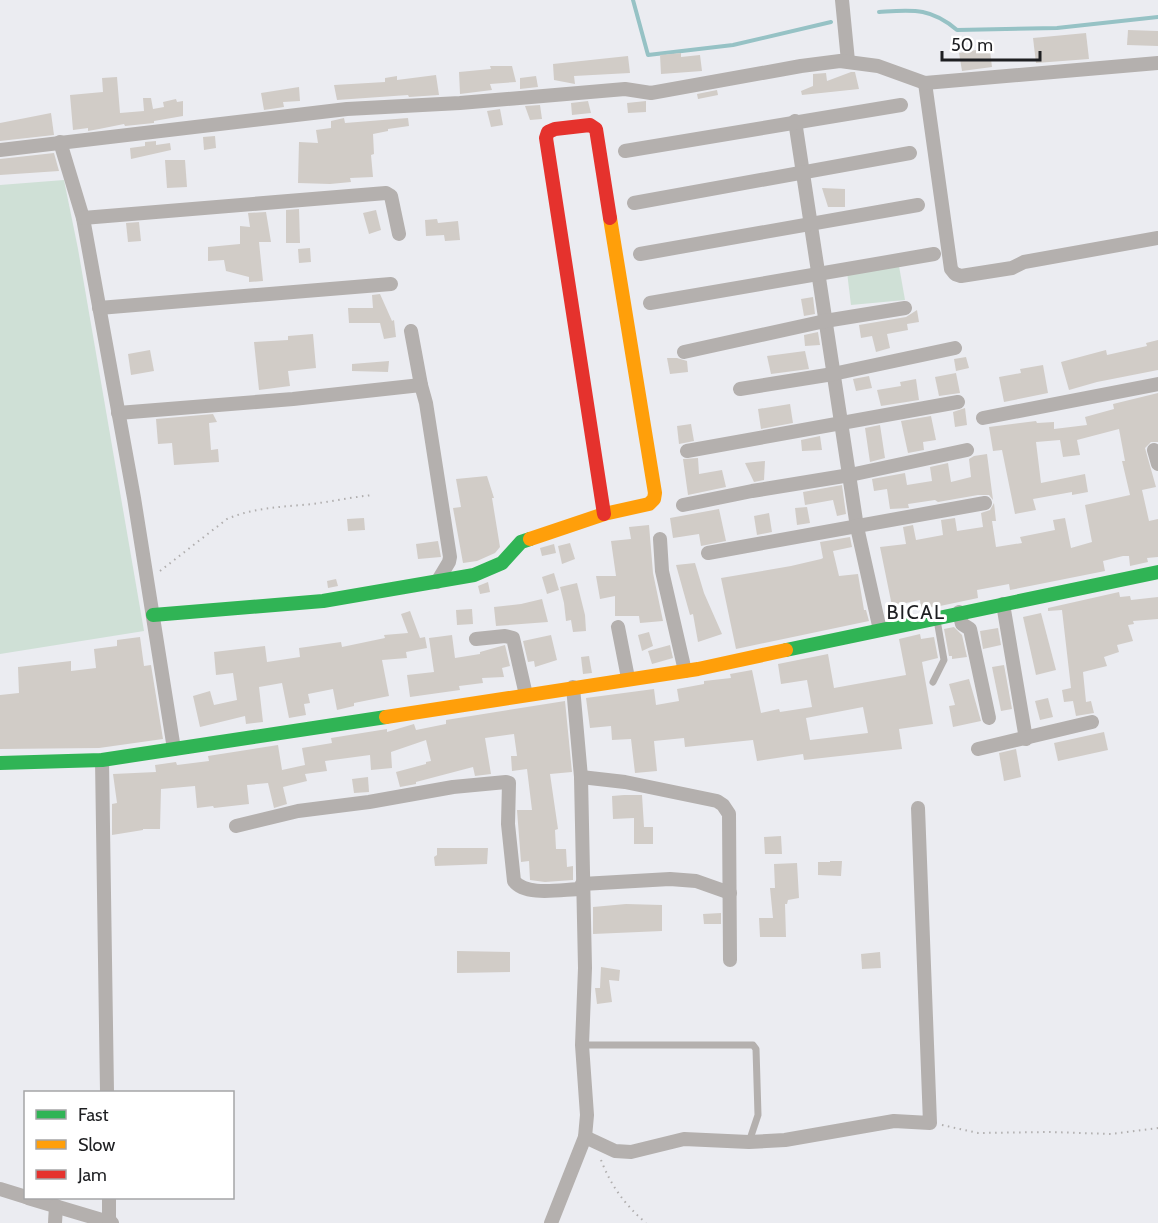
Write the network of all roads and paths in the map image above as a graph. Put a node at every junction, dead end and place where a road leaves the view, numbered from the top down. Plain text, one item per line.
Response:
1 (842, 0) edge
2 (848, 61) junction
3 (1158, 63) edge
4 (925, 83) junction
5 (901, 105) dead end
6 (795, 121) junction
7 (60, 142) junction
8 (0, 150) edge
9 (625, 151) dead end
10 (910, 153) dead end
11 (802, 172) junction
12 (634, 203) dead end
13 (918, 205) dead end
14 (83, 218) junction
15 (811, 224) junction
16 (399, 234) dead end
17 (1158, 238) edge
18 (640, 254) dead end
19 (934, 254) dead end
20 (818, 273) junction
21 (391, 284) dead end
22 (650, 303) dead end
23 (99, 308) junction
24 (905, 308) dead end
25 (825, 321) junction
26 (411, 331) dead end
27 (955, 348) dead end
28 (684, 352) dead end
29 (833, 374) junction
30 (1158, 384) edge
31 (421, 385) junction
32 (740, 389) dead end
33 (958, 402) dead end
34 (118, 413) junction
35 (983, 418) dead end
36 (842, 423) junction
37 (967, 450) dead end
38 (1154, 450) dead end
39 (687, 451) dead end
40 (1158, 464) edge
41 (850, 475) junction
42 (373, 495) dead end
43 (985, 503) dead end
44 (683, 505) dead end
45 (604, 514) junction
46 (857, 527) junction
47 (660, 539) dead end
48 (708, 553) dead end
49 (1158, 572) edge
50 (437, 582) junction
51 (146, 583) junction
52 (1003, 604) junction
53 (959, 612) junction
54 (153, 615) junction
55 (936, 618) junction
56 (618, 627) dead end
57 (880, 630) junction
58 (476, 639) dead end
59 (685, 671) junction
60 (628, 678) junction
61 (933, 682) dead end
62 (573, 687) junction
63 (526, 695) junction
64 (989, 718) dead end
65 (1092, 722) dead end
66 (1026, 739) junction
67 (174, 749) junction
68 (978, 749) dead end
69 (102, 760) junction
70 (0, 763) edge
71 (581, 777) junction
72 (918, 808) dead end
73 (236, 826) dead end
74 (582, 886) junction
75 (730, 893) junction
76 (730, 960) dead end
77 (582, 1045) junction
78 (107, 1091) edge
79 (930, 1123) junction
80 (1158, 1128) edge
81 (590, 1140) junction
82 (749, 1142) junction
83 (0, 1189) edge
84 (24, 1196) edge
85 (33, 1199) edge
86 (109, 1199) edge
87 (56, 1206) junction
88 (110, 1222) edge
89 (55, 1223) edge
90 (551, 1223) edge
91 (646, 1223) edge

1 - 2 street
2 - 4 street
2 - 7 street
3 - 4 street
4 - 17 street
5 - 6 street
6 - 9 street
6 - 11 street
7 - 8 street
7 - 14 street
10 - 11 street
11 - 12 street
11 - 15 street
13 - 15 street
14 - 16 street
14 - 23 street
15 - 18 street
15 - 20 street
19 - 20 street
20 - 22 street
20 - 25 street
21 - 23 street
23 - 34 street
24 - 25 street
25 - 28 street
25 - 29 street
26 - 31 street
27 - 29 street
29 - 32 street
29 - 36 street
30 - 35 street
31 - 34 street
31 - 50 street
33 - 36 street
34 - 51 street
36 - 39 street
36 - 41 street
37 - 41 street
38 - 40 street
41 - 44 street
41 - 46 street
42 - 51 path
43 - 46 street
45 - 45 street
45 - 50 street
46 - 48 street
46 - 57 street
47 - 59 street
49 - 52 street
50 - 54 street
51 - 54 street
52 - 53 street
52 - 66 street
53 - 55 street
53 - 64 street
54 - 67 street
55 - 57 street
55 - 61 lane
56 - 60 street
57 - 59 street
58 - 63 street
59 - 60 street
60 - 62 street
62 - 63 street
62 - 71 street
63 - 67 street
65 - 66 street
66 - 68 street
67 - 69 street
69 - 70 street
69 - 78 street
71 - 74 street
71 - 75 street
72 - 79 street
73 - 74 street
74 - 75 street
74 - 77 street
75 - 76 street
77 - 81 street
77 - 82 lane
79 - 80 path
79 - 82 street
81 - 82 street
81 - 90 street
81 - 91 path
83 - 84 street
85 - 87 street
86 - 88 street
87 - 88 street
87 - 89 street

